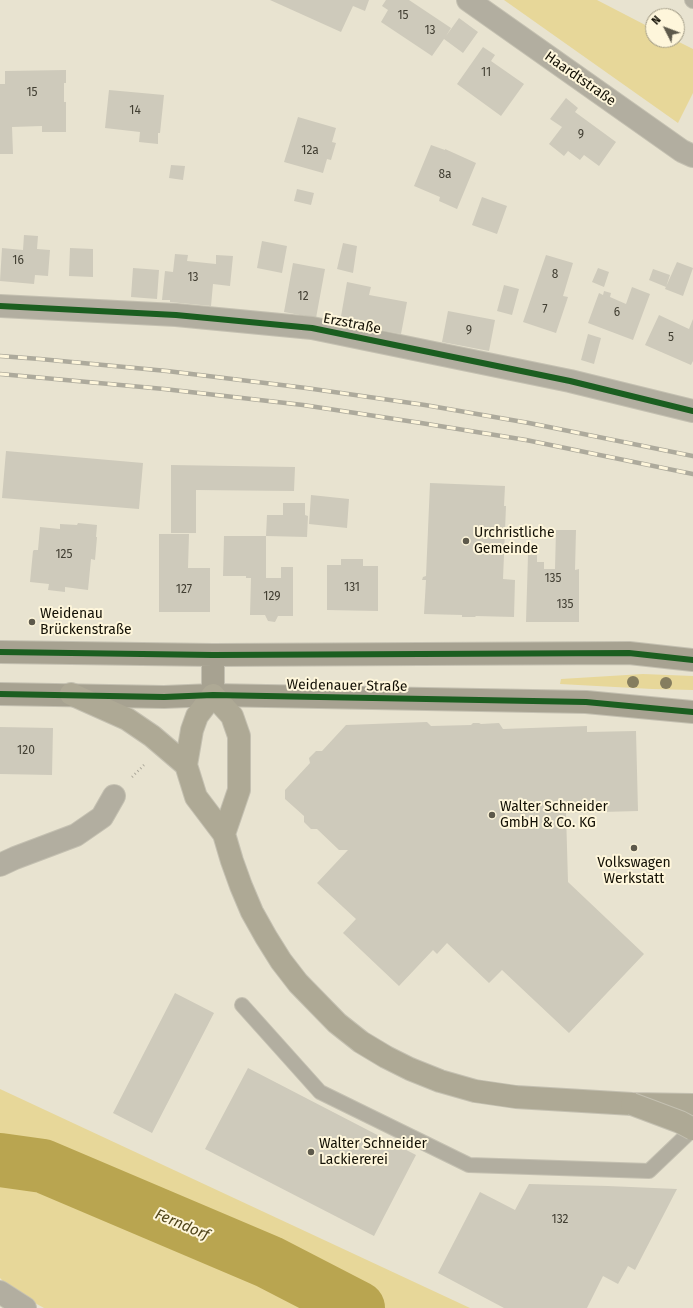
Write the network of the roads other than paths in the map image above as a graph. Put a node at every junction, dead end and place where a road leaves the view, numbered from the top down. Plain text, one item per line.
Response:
1 (468, 0) edge
2 (693, 156) edge
3 (0, 306) edge
4 (693, 411) edge
5 (0, 652) edge
6 (213, 655) junction
7 (693, 660) edge
8 (0, 694) edge
9 (71, 694) junction
10 (213, 695) junction
11 (693, 712) edge
12 (186, 765) junction
13 (114, 796) road end
14 (224, 834) junction
15 (0, 865) edge
16 (242, 1005) dead end
17 (632, 1104) junction
18 (693, 1105) edge
19 (693, 1129) edge
20 (0, 1292) edge
21 (24, 1308) edge

1 - 2 street, Haardtstraße
3 - 4 street, Erzstraße
5 - 6 main road
6 - 7 main road
6 - 10 main road
8 - 9 main road, Weidenauer Straße
9 - 10 main road, Weidenauer Straße
9 - 12 highway
10 - 11 main road, Weidenauer Straße
10 - 12 highway
10 - 14 highway
12 - 14 highway
13 - 15 street
14 - 17 highway
16 - 19 lane
17 - 18 highway
17 - 19 highway, bridge
20 - 21 street

